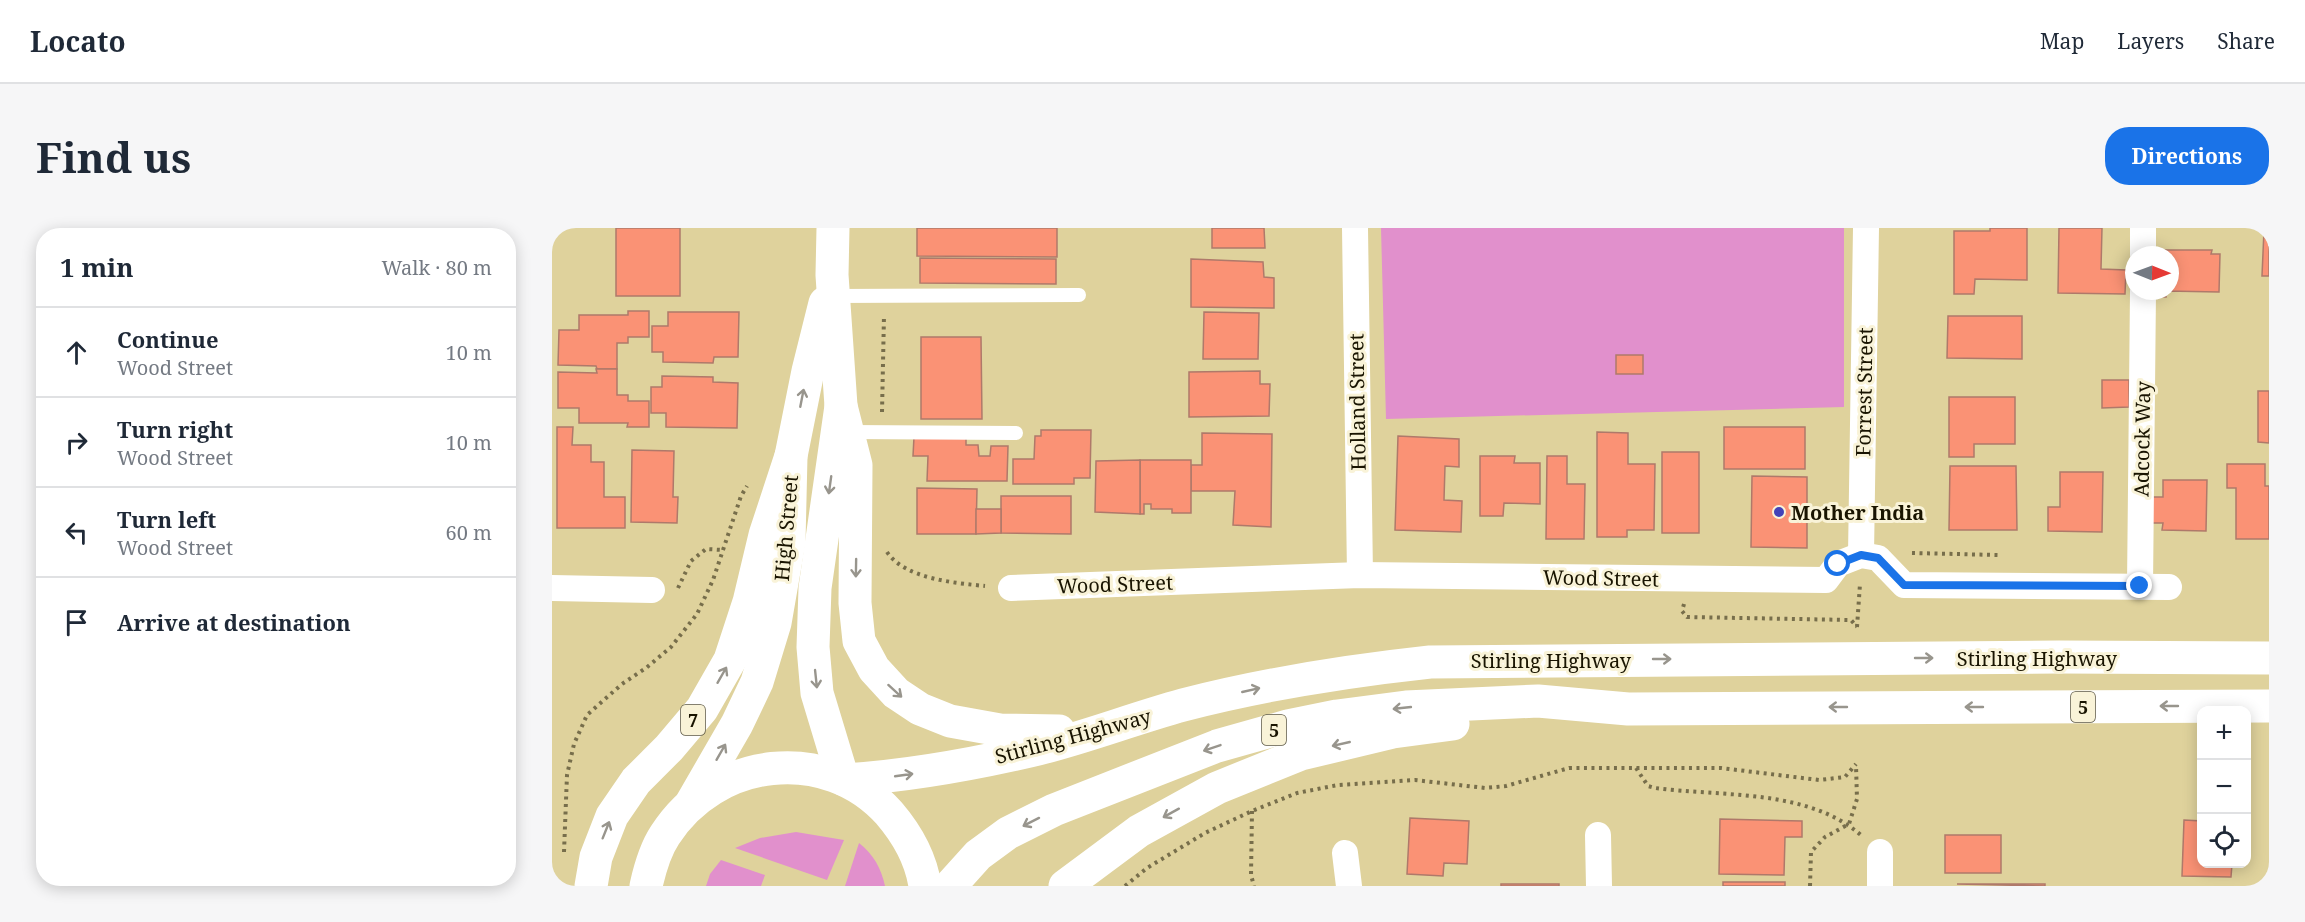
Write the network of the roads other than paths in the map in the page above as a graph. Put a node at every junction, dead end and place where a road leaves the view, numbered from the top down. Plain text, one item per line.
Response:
1 (833, 228) edge
2 (1355, 228) edge
3 (1866, 228) edge
4 (2143, 228) edge
5 (2143, 246) edge
6 (832, 285) junction
7 (1079, 295) dead end
8 (2143, 300) edge
9 (845, 419) junction
10 (1016, 433) dead end
11 (791, 456) junction
12 (1861, 555) junction
13 (1360, 575) junction
14 (2140, 586) junction
15 (2169, 587) dead end
16 (552, 588) edge
17 (1011, 588) road end
18 (652, 590) road end
19 (2259, 656) edge
20 (2269, 706) edge
21 (1628, 709) junction
22 (1093, 732) junction
23 (844, 780) junction
24 (692, 802) junction
25 (1598, 835) dead end
26 (1880, 852) road end
27 (1345, 853) dead end
28 (591, 886) edge
29 (646, 886) edge
30 (925, 886) edge
31 (950, 886) edge
32 (1065, 886) edge
33 (1349, 886) edge
34 (1599, 886) edge
35 (1880, 886) edge

1 - 6 main road, High Street / 7
2 - 13 street, Holland Street
3 - 12 street, Forrest Street
4 - 5 street
6 - 7 lane
6 - 9 main road, High Street / 7
11 -> 6 main road, High Street / 7
8 - 14 street, Adcock Way
9 - 10 lane
9 -> 22 main road
9 -> 23 main road, High Street / 7
24 -> 11 main road, High Street / 7
28 -> 11 main road, 7
12 - 13 street, Wood Street
12 - 14 street
13 - 17 street, Wood Street
14 - 15 street
16 - 18 street
22 -> 19 main road, Stirling Highway / 5
20 -> 21 main road, Stirling Highway / 5
21 -> 31 main road, Stirling Highway / 5
21 -> 32 main road
23 -> 22 main road, Stirling Highway / 5
23 - 24 main road
23 - 30 main road
24 - 29 main road
25 - 34 street
26 - 35 street
27 - 33 street

